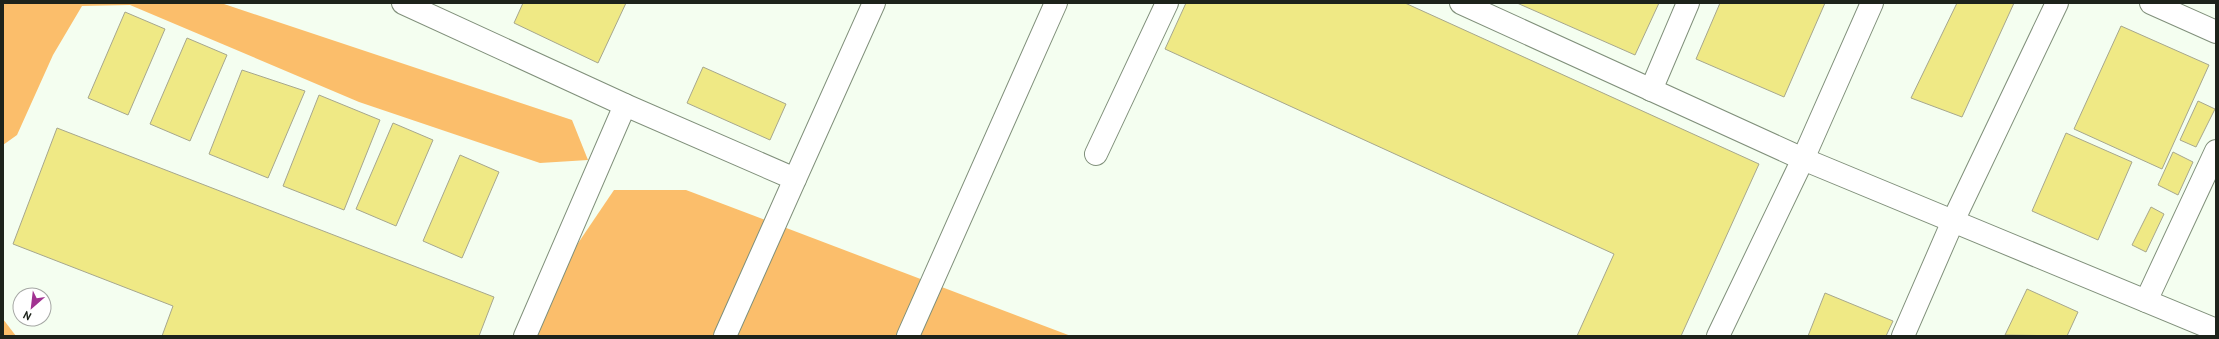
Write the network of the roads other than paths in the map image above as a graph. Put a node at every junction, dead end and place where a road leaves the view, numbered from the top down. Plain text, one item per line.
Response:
1 (403, 3) edge
2 (874, 3) edge
3 (1056, 3) edge
4 (1168, 3) edge
5 (1461, 3) edge
6 (1688, 3) edge
7 (1872, 3) edge
8 (2057, 3) edge
9 (2151, 3) edge
10 (2216, 32) edge
11 (1651, 90) junction
12 (625, 105) junction
13 (2216, 152) edge
14 (1096, 154) dead end
15 (1803, 159) junction
16 (795, 179) junction
17 (1953, 221) junction
18 (2146, 301) junction
19 (2216, 330) edge
20 (525, 336) edge
21 (725, 336) edge
22 (908, 336) edge
23 (1718, 336) edge
24 (1903, 336) edge

1 - 12 street
2 - 16 street
3 - 22 street
4 - 14 street
5 - 11 street
6 - 11 street
7 - 15 street
8 - 17 street
9 - 10 street
11 - 15 street
12 - 16 street
12 - 20 street
13 - 18 street
15 - 17 street
15 - 23 street
16 - 21 street
17 - 18 street
17 - 24 street
18 - 19 street

